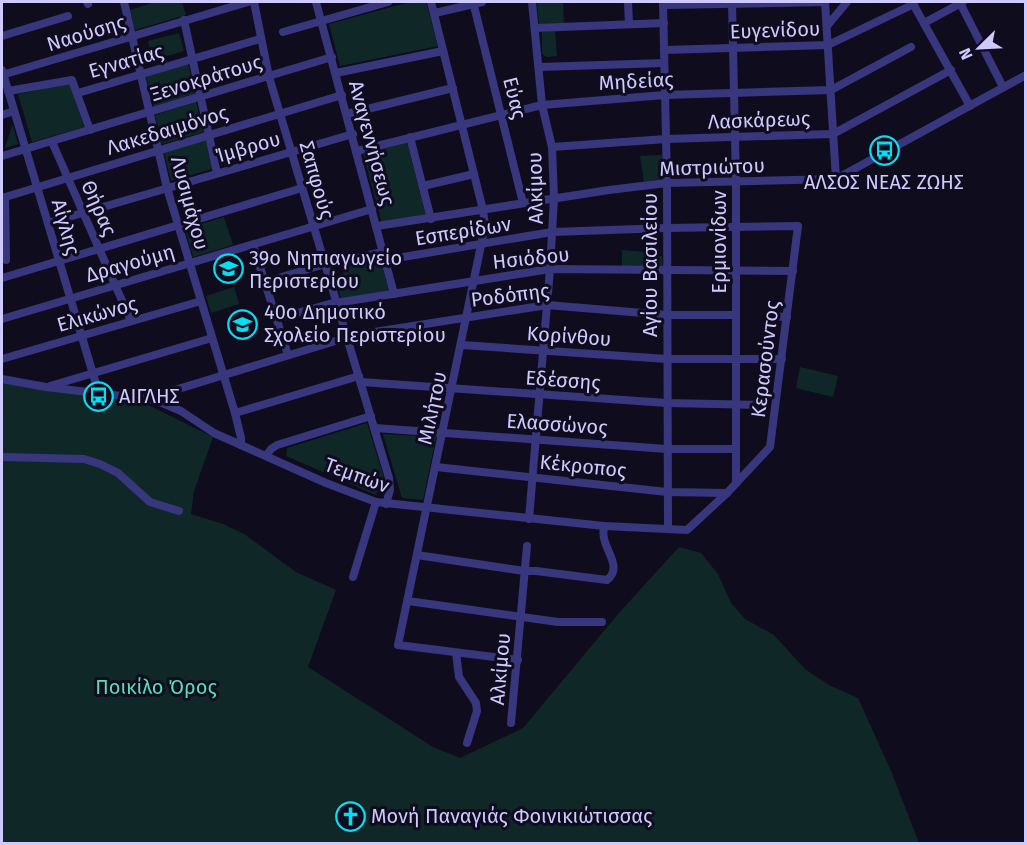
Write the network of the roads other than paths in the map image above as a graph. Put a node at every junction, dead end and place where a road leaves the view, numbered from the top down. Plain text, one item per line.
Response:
1 (124, 2) edge
2 (248, 2) edge
3 (254, 2) edge
4 (316, 2) edge
5 (388, 2) edge
6 (431, 2) edge
7 (476, 2) edge
8 (532, 2) edge
9 (628, 2) edge
10 (825, 2) edge
11 (847, 2) edge
12 (962, 2) edge
13 (663, 3) edge
14 (732, 3) edge
15 (913, 3) edge
16 (435, 13) junction
17 (68, 16) dead end
18 (184, 20) junction
19 (321, 21) junction
20 (664, 23) junction
21 (924, 23) junction
22 (629, 24) junction
23 (827, 26) junction
24 (535, 28) junction
25 (283, 32) dead end
26 (2, 36) edge
27 (131, 36) junction
28 (260, 39) junction
29 (828, 45) junction
30 (911, 47) dead end
31 (733, 49) junction
32 (664, 50) junction
33 (443, 51) junction
34 (332, 57) junction
35 (192, 59) junction
36 (664, 63) junction
37 (539, 67) junction
38 (951, 70) junction
39 (2, 73) edge
40 (336, 73) junction
41 (140, 74) junction
42 (1026, 75) edge
43 (268, 77) junction
44 (1003, 87) junction
45 (453, 88) junction
46 (831, 90) junction
47 (8, 91) junction
48 (78, 93) junction
49 (734, 93) junction
50 (342, 95) junction
51 (665, 95) junction
52 (200, 98) junction
53 (542, 105) junction
54 (970, 106) junction
55 (14, 111) junction
56 (150, 112) junction
57 (280, 114) junction
58 (347, 114) junction
59 (2, 115) edge
60 (502, 115) junction
61 (462, 125) junction
62 (90, 130) junction
63 (353, 134) junction
64 (833, 134) junction
65 (208, 135) junction
66 (410, 137) junction
67 (735, 138) junction
68 (666, 139) junction
69 (52, 142) junction
70 (552, 147) junction
71 (25, 149) junction
72 (159, 150) junction
73 (357, 151) junction
74 (291, 152) junction
75 (2, 156) edge
76 (217, 173) junction
77 (474, 174) junction
78 (68, 178) junction
79 (836, 179) junction
80 (666, 183) junction
81 (736, 183) junction
82 (423, 186) junction
83 (37, 187) junction
84 (167, 188) junction
85 (302, 188) junction
86 (3, 197) edge
87 (554, 198) junction
88 (523, 203) junction
89 (372, 209) junction
90 (483, 210) junction
91 (83, 213) junction
92 (431, 219) junction
93 (48, 223) junction
94 (178, 226) junction
95 (313, 226) junction
96 (377, 226) junction
97 (736, 226) junction
98 (798, 226) joint
99 (667, 228) junction
100 (552, 232) junction
101 (253, 245) junction
102 (482, 245) junction
103 (99, 249) junction
104 (384, 256) junction
105 (6, 260) dead end
106 (58, 260) junction
107 (189, 263) junction
108 (325, 264) junction
109 (550, 269) junction
110 (793, 271) junction
111 (667, 272) junction
112 (736, 272) junction
113 (2, 278) edge
114 (474, 281) junction
115 (265, 282) junction
116 (115, 284) junction
117 (394, 294) junction
118 (70, 298) junction
119 (201, 301) junction
120 (337, 303) junction
121 (547, 305) junction
122 (667, 315) junction
123 (736, 315) junction
124 (770, 316) dead end
125 (467, 317) junction
126 (787, 317) junction
127 (2, 319) edge
128 (276, 319) junction
129 (131, 321) junction
130 (81, 335) junction
131 (346, 337) junction
132 (212, 338) junction
133 (462, 345) junction
134 (544, 350) junction
135 (288, 356) junction
136 (2, 358) edge
137 (667, 359) junction
138 (782, 359) junction
139 (736, 360) junction
140 (93, 374) junction
141 (224, 375) junction
142 (2, 379) edge
143 (360, 379) junction
144 (46, 387) junction
145 (453, 387) junction
146 (99, 394) junction
147 (540, 395) junction
148 (155, 400) junction
149 (667, 403) junction
150 (736, 405) junction
151 (763, 405) dead end
152 (235, 413) junction
153 (371, 416) junction
154 (375, 428) junction
155 (444, 432) junction
156 (536, 439) junction
157 (241, 445) junction
158 (668, 449) junction
159 (736, 449) junction
160 (266, 456) junction
161 (2, 458) edge
162 (436, 467) junction
163 (533, 477) junction
164 (736, 483) junction
165 (668, 492) junction
166 (727, 493) junction
167 (381, 503) junction
168 (426, 509) junction
169 (179, 511) dead end
170 (529, 519) junction
171 (604, 526) junction
172 (668, 529) junction
173 (527, 546) dead end
174 (417, 555) junction
175 (524, 572) junction
176 (353, 577) dead end
177 (408, 601) junction
178 (520, 616) junction
179 (602, 622) dead end
180 (456, 653) junction
181 (518, 660) junction
182 (511, 723) dead end
183 (467, 743) dead end

1 - 27 street, Λυσιμάχου
2 - 18 street, Ναούσης
3 - 28 street, Σαπφούς
4 - 19 street, Αναγεννήσεως
5 - 19 street
6 - 16 street, Μιλήτου
7 - 16 street
7 - 60 street, Εύας
8 - 24 street, Αλκίμου
9 - 22 street
10 - 14 street
10 - 23 street
11 - 23 street
12 - 21 street
12 - 44 street
13 - 14 street
13 - 20 street, Αγίου Βασιλείου
14 - 31 street, Ερμιονίδων
15 - 21 street
15 - 29 street, Ευγενίδου
16 - 33 street, Μιλήτου
17 - 26 street
18 - 27 street, Ναούσης
18 - 35 street
19 - 25 street
19 - 34 street, Αναγεννήσεως
20 - 22 street
20 - 32 street, Αγίου Βασιλείου
21 - 38 street
22 - 24 street
23 - 29 street
24 - 37 street, Αλκίμου
27 - 39 street, Ναούσης
27 - 41 street, Λυσιμάχου
28 - 35 street, Εγνατίας
28 - 43 street, Σαπφούς
29 - 31 street, Ευγενίδου
29 - 46 street
30 - 46 street, Μηδείας
31 - 32 street, Ευγενίδου
31 - 49 street, Ερμιονίδων
32 - 36 street, Αγίου Βασιλείου
33 - 40 street
33 - 45 street, Μιλήτου
34 - 40 street, Αναγεννήσεως
34 - 43 street, Ξενοκράτους
35 - 41 street, Εγνατίας
35 - 52 street
36 - 37 street
36 - 51 street, Αγίου Βασιλείου
37 - 53 street, Αλκίμου
38 - 54 street
38 - 64 street, Λασκάρεως
39 - 47 street, Αίγλης
40 - 50 street, Αναγεννήσεως
41 - 48 street, Εγνατίας
41 - 56 street, Λυσιμάχου
42 - 44 street, Μιστριώτου
43 - 52 street, Ξενοκράτους
43 - 57 street, Σαπφούς
44 - 54 street, Μιστριώτου
45 - 58 street
45 - 61 street, Μιλήτου
46 - 49 street, Μηδείας
46 - 64 street
47 - 48 street, Εγνατίας
47 - 55 street, Αίγλης
48 - 62 street
49 - 51 street, Μηδείας
49 - 67 street, Ερμιονίδων
50 - 57 street, Λακεδαιμόνος
50 - 58 street, Αναγεννήσεως
51 - 53 street, Μηδείας
51 - 68 street, Αγίου Βασιλείου
52 - 56 street, Ξενοκράτους
52 - 65 street
53 - 60 street, Μηδείας
53 - 70 street, Αλκίμου
54 - 79 street, Μιστριώτου
55 - 59 street
55 - 71 street, Αίγλης
56 - 62 street, Ξενοκράτους
56 - 72 street, Λυσιμάχου
57 - 65 street, Λακεδαιμόνος
57 - 74 street, Σαπφούς
58 - 63 street, Αναγεννήσεως
60 - 61 street, Μηδείας
60 - 88 street, Εύας
61 - 66 street, Μηδείας
61 - 77 street, Μιλήτου
62 - 69 street, Ξενοκράτους
63 - 73 street, Αναγεννήσεως
63 - 74 street, Ίμβρου
64 - 67 street, Λασκάρεως
64 - 79 street
65 - 72 street, Λακεδαιμόνος
65 - 76 street
66 - 73 street, Μηδείας
66 - 82 street
67 - 68 street, Λασκάρεως
67 - 81 street, Ερμιονίδων
68 - 70 street, Λασκάρεως
68 - 80 street, Αγίου Βασιλείου
69 - 71 street, Ξενοκράτους
69 - 78 street, Θήρας
70 - 87 street, Αλκίμου
71 - 75 street, Ξενοκράτους
71 - 83 street, Αίγλης
72 - 78 street, Λακεδαιμόνος
72 - 84 street, Λυσιμάχου
73 - 89 street, Αναγεννήσεως
74 - 76 street, Ίμβρου
74 - 85 street, Σαπφούς
76 - 84 street, Ίμβρου
77 - 82 street
77 - 90 street, Μιλήτου
78 - 83 street, Λακεδαιμόνος
78 - 91 street, Θήρας
79 - 81 street, Μιστριώτου
80 - 81 street, Μιστριώτου
80 - 87 street, Μιστριώτου
80 - 99 street, Αγίου Βασιλείου
81 - 97 street, Ερμιονίδων
82 - 92 street
83 - 86 street, Λακεδαιμόνος
83 - 93 street, Αίγλης
84 - 91 street, Ίμβρου
84 - 94 street, Λυσιμάχου
85 - 94 street
85 - 95 street, Σαπφούς
86 - 105 street
87 - 88 street, Μιστριώτου
87 - 100 street, Αλκίμου
88 - 90 street, Μιστριώτου
89 - 95 street, Δραγούμη
89 - 96 street, Αναγεννήσεως
90 - 92 street, Μιστριώτου
90 - 102 street, Μιλήτου
91 - 93 street, Ίμβρου
91 - 103 street, Θήρας
92 - 96 street, Μιστριώτου
93 - 106 street, Αίγλης
94 - 103 street
94 - 107 street, Λυσιμάχου
95 - 101 street, Δραγούμη
95 - 108 street, Σαπφούς
96 - 104 street, Αναγεννήσεως
97 - 98 street, Εσπερίδων
97 - 99 street, Εσπερίδων
97 - 112 street, Ερμιονίδων
98 - 110 street, Κερασούντος
99 - 100 street, Εσπερίδων
99 - 111 street, Αγίου Βασιλείου
100 - 102 street, Εσπερίδων
100 - 109 street, Αλκίμου
101 - 107 street, Δραγούμη
101 - 115 street
102 - 104 street, Εσπερίδων
102 - 114 street, Μιλήτου
103 - 106 street
103 - 116 street, Θήρας
104 - 108 street, Εσπερίδων
104 - 117 street, Αναγεννήσεως
106 - 113 street
106 - 118 street, Αίγλης
107 - 116 street, Δραγούμη
107 - 119 street, Λυσιμάχου
108 - 115 street, Εσπερίδων
108 - 120 street, Σαπφούς
109 - 111 street, Ησιόδου
109 - 114 street, Ησιόδου
109 - 121 street, Αλκίμου
110 - 112 street, Ησιόδου
110 - 126 street, Κερασούντος
111 - 112 street, Ησιόδου
111 - 122 street, Αγίου Βασιλείου
112 - 123 street, Ερμιονίδων
114 - 117 street, Ησιόδου
114 - 125 street, Μιλήτου
115 - 128 street
116 - 118 street, Δραγούμη
116 - 129 street, Θήρας
117 - 120 street, Ησιόδου
118 - 127 street, Δραγούμη
118 - 130 street, Αίγλης
119 - 129 street, Ελικώνος
119 - 132 street, Λυσιμάχου
120 - 128 street, Ησιόδου
120 - 131 street, Σαπφούς
121 - 122 street, Ροδόπης
121 - 125 street, Ροδόπης
121 - 134 street, Αλκίμου
122 - 123 street, Ροδόπης
122 - 137 street, Αγίου Βασιλείου
123 - 139 street, Ερμιονίδων
124 - 126 street
125 - 131 street, Ροδόπης
125 - 133 street, Μιλήτου
126 - 138 street, Κερασούντος
128 - 135 street
129 - 130 street, Ελικώνος
130 - 136 street, Ελικώνος
130 - 140 street, Αίγλης
131 - 135 street, Ροδόπης
131 - 143 street, Σαπφούς
132 - 140 street
132 - 141 street, Λυσιμάχου
133 - 134 street, Κορίνθου
133 - 145 street, Μιλήτου
134 - 137 street, Κορίνθου
134 - 147 street, Αλκίμου
135 - 141 street, Ροδόπης
137 - 139 street, Κορίνθου
137 - 149 street, Αγίου Βασιλείου
138 - 139 street, Κορίνθου
138 - 164 street, Κερασούντος
139 - 150 street, Ερμιονίδων
140 - 144 street
140 - 146 street, Αίγλης
141 - 148 street, Ροδόπης
141 - 152 street, Λυσιμάχου
142 - 144 street, Τεμπών
143 - 145 street, Εδέσσης
143 - 152 street, Εδέσσης
143 - 153 street, Σαπφούς
144 - 146 street, Τεμπών
145 - 147 street, Εδέσσης
145 - 155 street, Μιλήτου
146 - 148 street, Τεμπών
147 - 149 street, Εδέσσης
147 - 156 street, Αλκίμου
148 - 157 street, Τεμπών
149 - 150 street, Εδέσσης
149 - 158 street, Αγίου Βασιλείου
150 - 151 street, Εδέσσης
150 - 159 street, Ερμιονίδων
152 - 157 street, Λυσιμάχου
153 - 154 street, Σαπφούς
153 - 160 street
154 - 155 street, Ελασσώνος
154 - 167 street, Σαπφούς
155 - 156 street, Ελασσώνος
155 - 162 street, Μιλήτου
156 - 158 street, Ελασσώνος
156 - 163 street, Αλκίμου
157 - 160 street, Τεμπών
158 - 159 street, Ελασσώνος
158 - 165 street, Αγίου Βασιλείου
159 - 164 street, Ερμιονίδων
160 - 167 street, Τεμπών
161 - 169 street
162 - 163 street, Κέκροπος
162 - 168 street, Μιλήτου
163 - 165 street, Κέκροπος
163 - 170 street, Αλκίμου
164 - 166 street, Τεμπών
165 - 166 street, Κέκροπος
165 - 172 street, Αγίου Βασιλείου
166 - 172 street, Τεμπών
167 - 168 street, Τεμπών
167 - 176 street, Σαπφούς
168 - 170 street, Τεμπών
168 - 174 street, Μιλήτου
170 - 171 street, Τεμπών
171 - 172 street, Τεμπών
171 - 175 street
173 - 175 street, Αλκίμου
174 - 175 street
174 - 177 street, Μιλήτου
175 - 178 street, Αλκίμου
177 - 178 street
177 - 180 street, Μιλήτου
178 - 179 street
178 - 181 street, Αλκίμου
180 - 181 street
180 - 183 street
181 - 182 street, Αλκίμου

